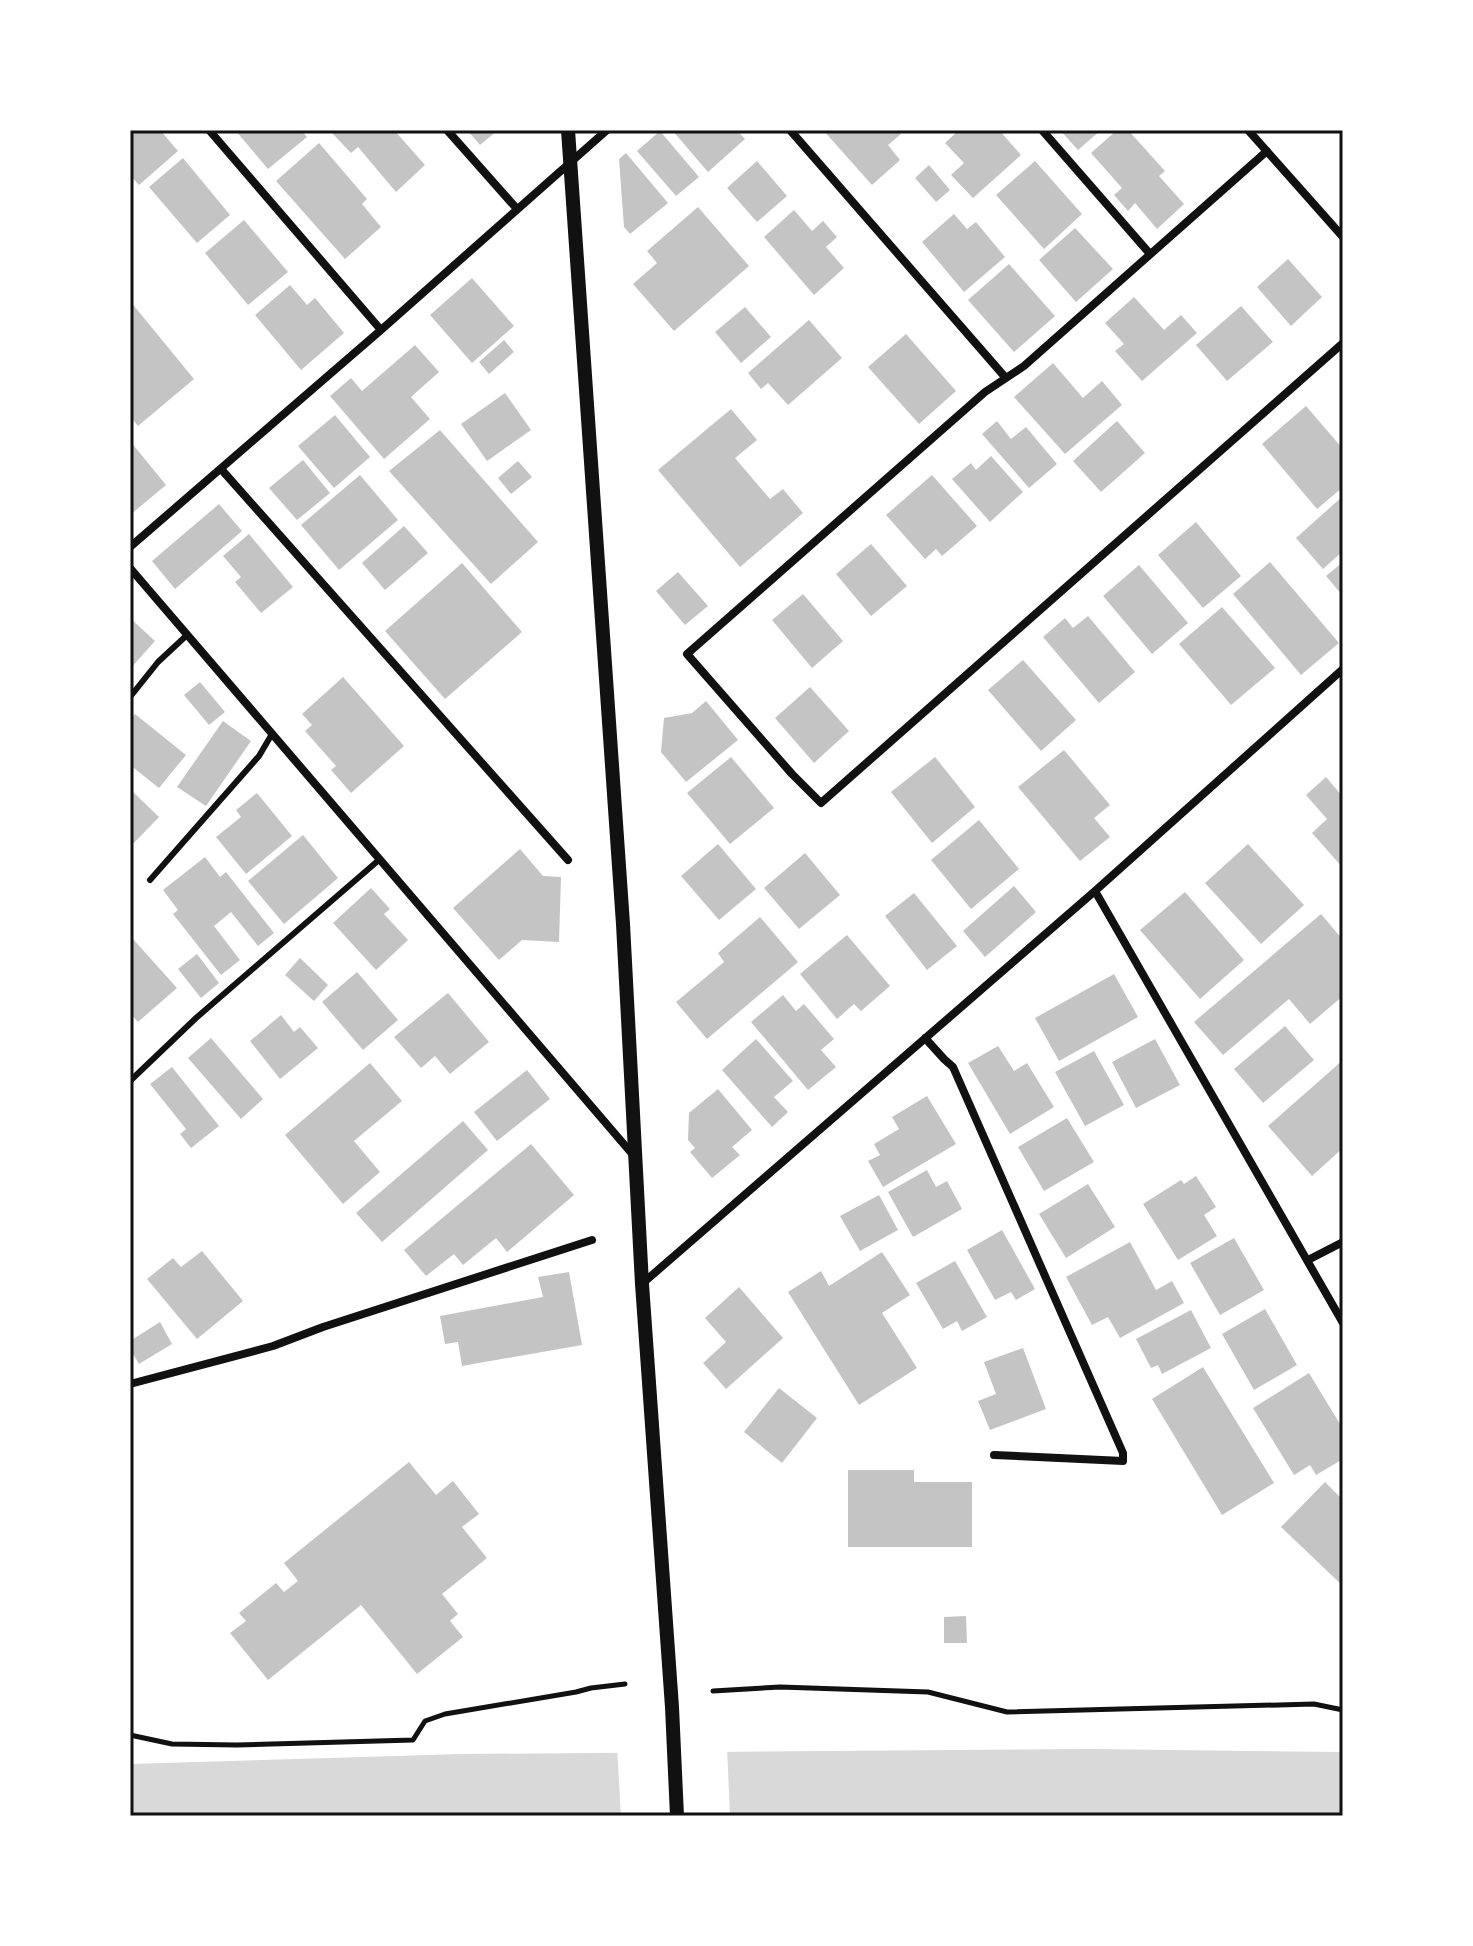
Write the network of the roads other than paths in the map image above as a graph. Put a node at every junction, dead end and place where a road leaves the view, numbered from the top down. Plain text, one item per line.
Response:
1 (209, 130) edge
2 (447, 130) edge
3 (568, 130) edge
4 (607, 130) edge
5 (790, 130) edge
6 (1042, 130) edge
7 (1248, 130) edge
8 (1267, 151) junction
9 (571, 162) junction
10 (517, 209) junction
11 (1343, 237) edge
12 (1150, 254) junction
13 (381, 330) junction
14 (1343, 343) edge
15 (1005, 377) junction
16 (221, 469) junction
17 (130, 547) edge
18 (130, 568) edge
19 (187, 635) junction
20 (1343, 669) edge
21 (130, 697) edge
22 (272, 734) junction
23 (380, 859) junction
24 (568, 860) dead end
25 (150, 880) dead end
26 (1095, 891) junction
27 (925, 1038) junction
28 (130, 1081) edge
29 (637, 1159) junction
30 (592, 1240) dead end
31 (1343, 1242) edge
32 (1308, 1260) junction
33 (642, 1284) junction
34 (1343, 1323) edge
35 (130, 1384) edge
36 (994, 1455) dead end
37 (677, 1816) edge

1 - 13 street
2 - 10 street
3 - 9 street
4 - 9 street
5 - 15 street
6 - 12 street
7 - 8 street
8 - 11 street
8 - 12 street
9 - 10 street
9 - 29 street
10 - 13 street
12 - 15 street
13 - 16 street
14 - 15 street
16 - 17 street
16 - 24 street
18 - 19 street
19 - 21 lane
19 - 22 street
20 - 26 street
22 - 23 street
22 - 25 lane
23 - 28 lane
23 - 29 street
26 - 27 street
26 - 32 street
27 - 33 street
27 - 36 street
29 - 33 street
30 - 35 street
31 - 32 street
32 - 34 street
33 - 37 street

